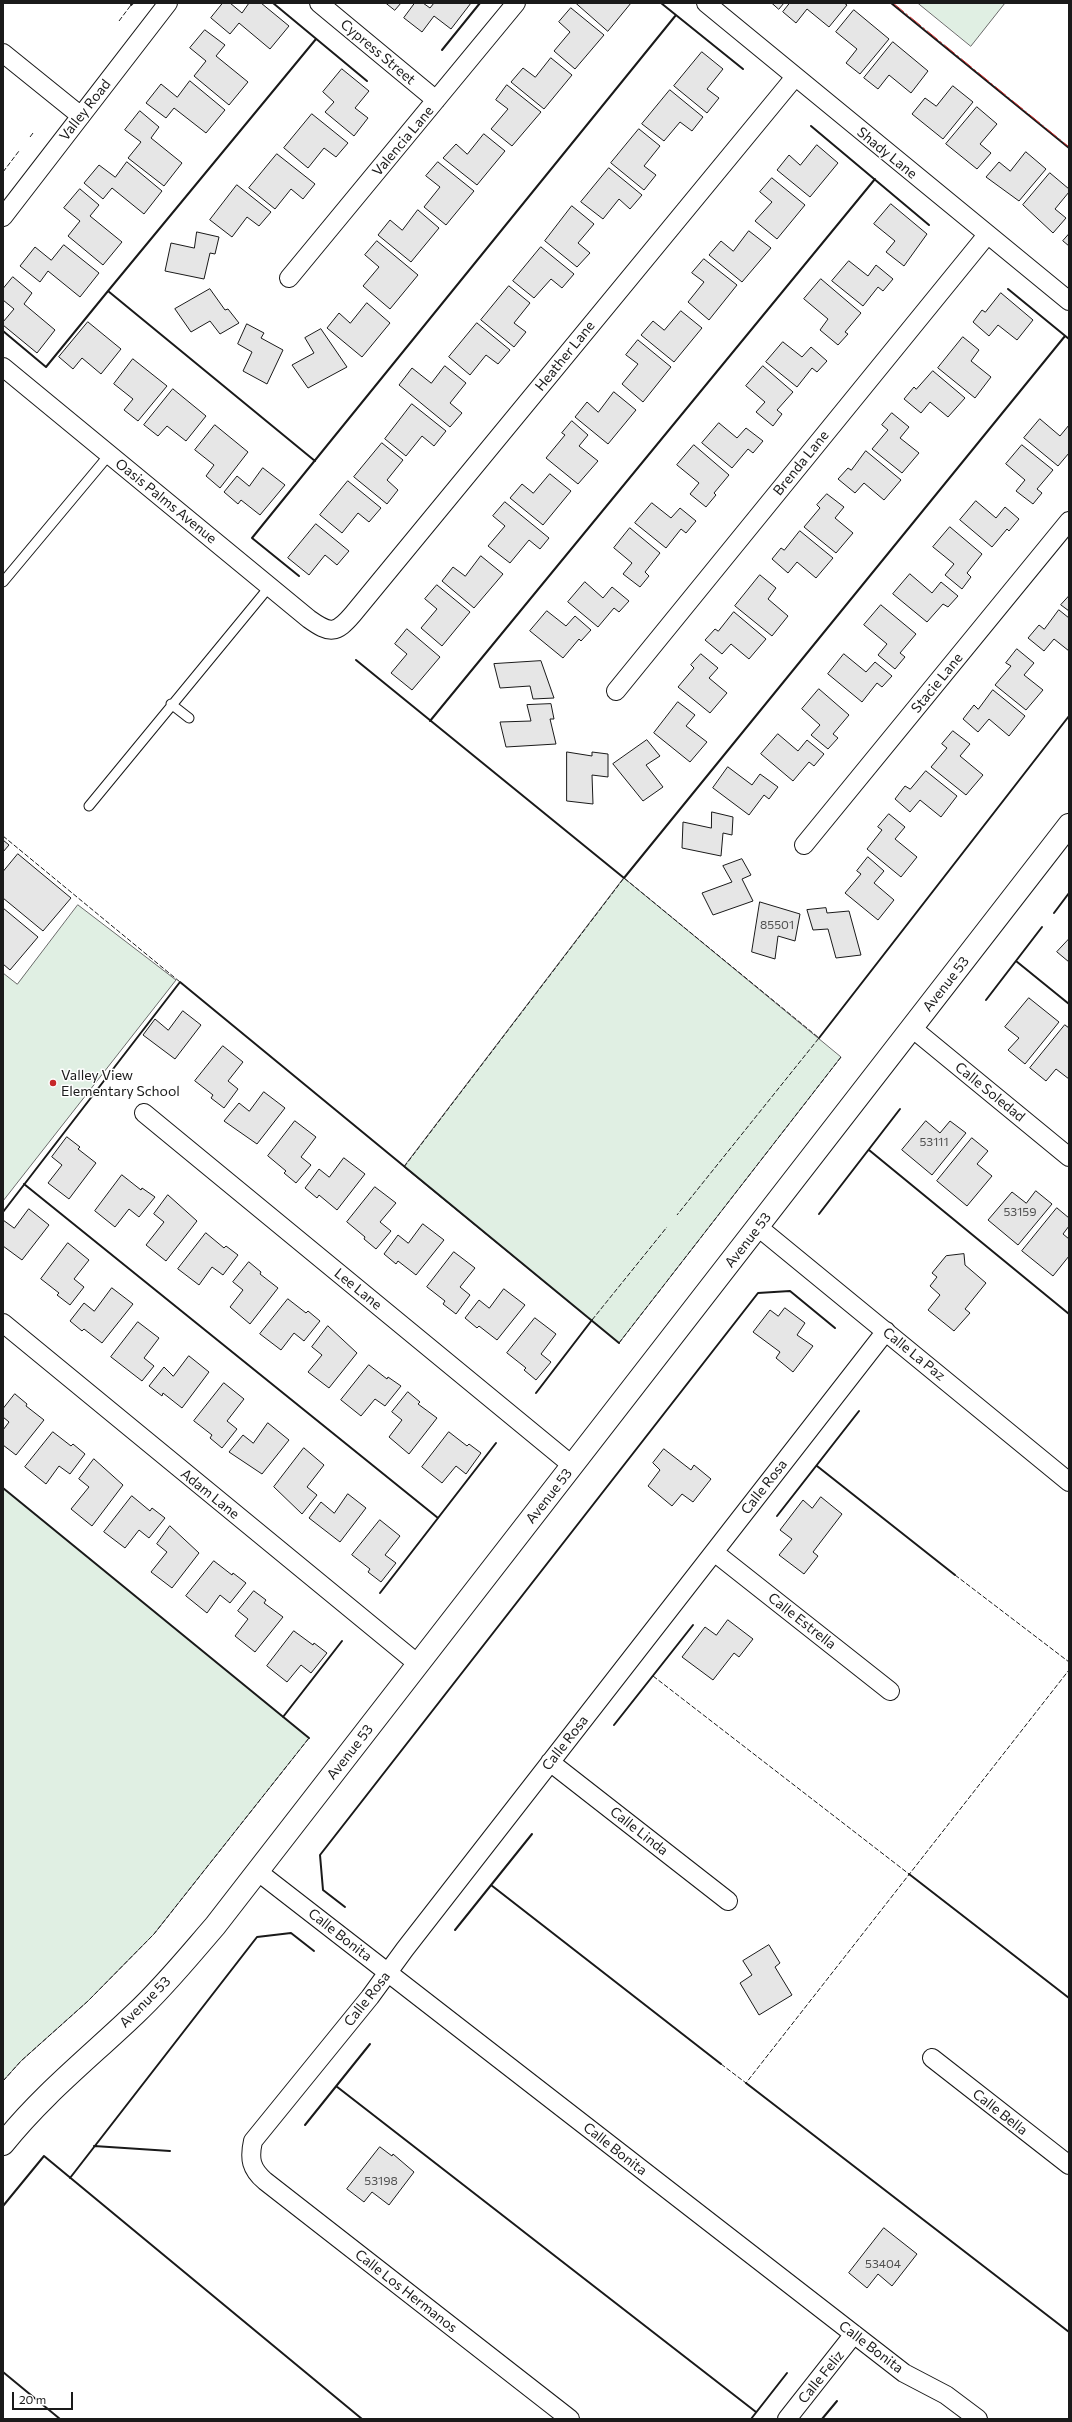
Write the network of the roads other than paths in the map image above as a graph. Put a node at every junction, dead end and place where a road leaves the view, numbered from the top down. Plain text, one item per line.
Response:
1 (168, 3) edge
2 (319, 3) edge
3 (516, 3) edge
4 (706, 3) edge
5 (3, 52) edge
6 (795, 77) junction
7 (436, 100) junction
8 (81, 116) junction
9 (3, 217) edge
10 (987, 235) junction
11 (289, 278) dead end
12 (1069, 301) edge
13 (3, 367) edge
14 (109, 455) junction
15 (1069, 521) edge
16 (3, 582) edge
17 (270, 586) junction
18 (333, 631) joint
19 (616, 690) dead end
20 (171, 704) junction
21 (189, 718) dead end
22 (89, 806) dead end
23 (1069, 825) edge
24 (804, 845) dead end
25 (912, 1028) junction
26 (144, 1113) dead end
27 (1069, 1157) edge
28 (758, 1227) junction
29 (3, 1323) edge
30 (886, 1331) junction
31 (573, 1466) junction
32 (1069, 1482) edge
33 (714, 1552) junction
34 (418, 1664) junction
35 (890, 1691) dead end
36 (550, 1762) junction
37 (257, 1871) junction
38 (728, 1901) dead end
39 (388, 1972) junction
40 (932, 2058) dead end
41 (3, 2144) edge
42 (250, 2156) joint
43 (1069, 2165) edge
44 (854, 2334) junction
45 (570, 2419) edge
46 (787, 2419) edge
47 (978, 2419) edge

1 - 8 street, Valley Road
2 - 7 street, Cypress Street
3 - 7 street, Valencia Lane
4 - 6 street, Shady Lane
5 - 8 street
6 - 10 street, Shady Lane
6 - 18 street, Heather Lane
7 - 11 street, Valencia Lane
8 - 9 street, Valley Road
10 - 12 street, Shady Lane
10 - 19 street, Brenda Lane
13 - 14 street, Oasis Palms Avenue
14 - 16 lane
14 - 17 street, Oasis Palms Avenue
15 - 24 street, Stacie Lane
17 - 18 street, Oasis Palms Avenue
17 - 20 lane
20 - 21 lane
20 - 22 lane
23 - 25 street, Avenue 53
25 - 27 street, Calle Soledad
25 - 28 street, Avenue 53
26 - 31 street, Lee Lane
28 - 30 street, Calle La Paz
28 - 31 street, Avenue 53
29 - 34 street, Adam Lane
30 - 32 street, Calle La Paz
30 - 33 street, Calle Rosa
31 - 34 street, Avenue 53
33 - 35 street, Calle Estrella
33 - 36 street, Calle Rosa
34 - 37 street, Avenue 53
36 - 38 street, Calle Linda
36 - 39 street, Calle Rosa
37 - 39 street, Calle Bonita
37 - 41 street, Avenue 53
39 - 42 street, Calle Rosa
39 - 44 street, Calle Bonita
40 - 43 street, Calle Bella
42 - 45 street, Calle Los Hermanos
44 - 46 street, Calle Feliz
44 - 47 street, Calle Bonita

